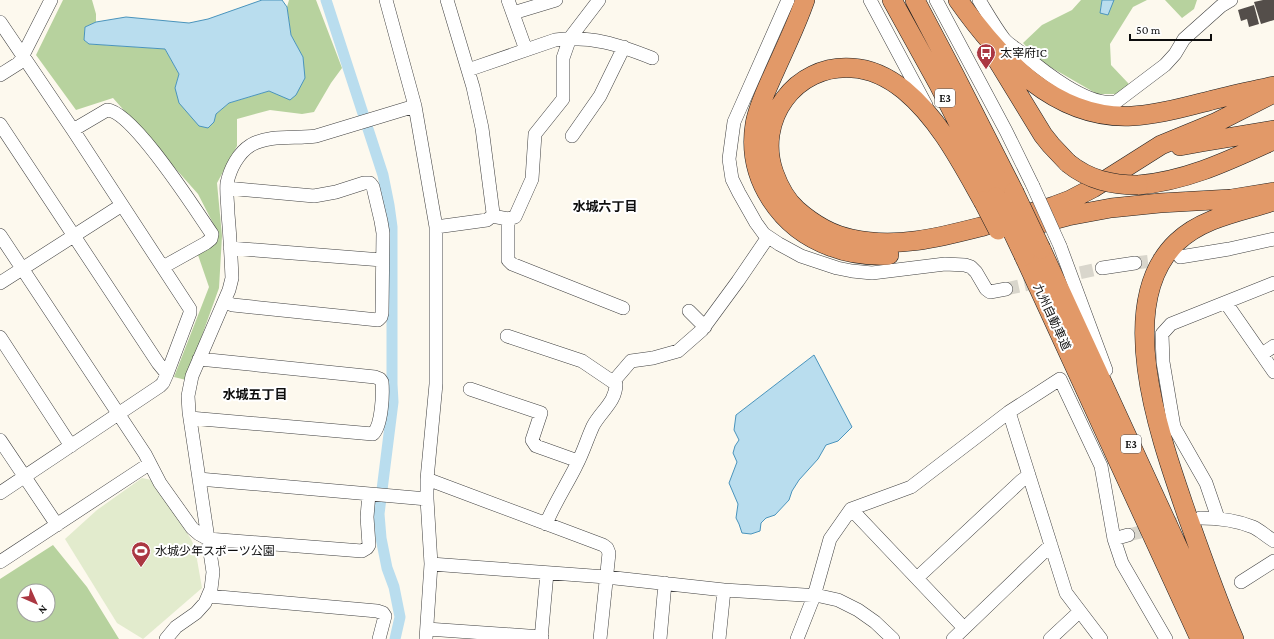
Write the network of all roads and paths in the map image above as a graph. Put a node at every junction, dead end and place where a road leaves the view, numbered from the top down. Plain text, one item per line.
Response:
1 (51, 0) edge
2 (386, 0) edge
3 (447, 0) edge
4 (508, 0) edge
5 (556, 0) edge
6 (599, 0) edge
7 (788, 0) edge
8 (806, 0) edge
9 (870, 0) edge
10 (892, 0) edge
11 (915, 0) edge
12 (936, 0) edge
13 (1231, 0) edge
14 (968, 4) edge
15 (513, 13) junction
16 (0, 22) edge
17 (570, 38) junction
18 (624, 47) junction
19 (526, 50) junction
20 (23, 56) junction
21 (652, 58) dead end
22 (468, 70) junction
23 (0, 76) edge
24 (1274, 86) edge
25 (1274, 93) edge
26 (415, 106) junction
27 (935, 123) junction
28 (0, 124) edge
29 (73, 130) junction
30 (1274, 130) edge
31 (572, 136) dead end
32 (1274, 140) edge
33 (1122, 171) junction
34 (227, 188) junction
35 (1274, 192) edge
36 (998, 196) junction
37 (1274, 201) edge
38 (122, 205) junction
39 (492, 216) junction
40 (508, 219) junction
41 (436, 227) junction
42 (0, 235) edge
43 (74, 236) junction
44 (768, 237) junction
45 (1274, 239) edge
46 (230, 248) junction
47 (1025, 254) junction
48 (1180, 257) tunnel mouth
49 (382, 260) junction
50 (1135, 263) tunnel mouth
51 (163, 267) junction
52 (1102, 268) tunnel mouth
53 (22, 269) junction
54 (0, 283) edge
55 (1274, 283) edge
56 (1006, 289) tunnel mouth
57 (224, 302) junction
58 (1226, 303) junction
59 (623, 308) dead end
60 (689, 311) dead end
61 (705, 327) junction
62 (507, 336) dead end
63 (0, 337) edge
64 (1274, 346) edge
65 (1262, 354) junction
66 (199, 359) junction
67 (1274, 372) edge
68 (167, 374) junction
69 (613, 382) junction
70 (470, 389) dead end
71 (1009, 412) junction
72 (119, 414) junction
73 (190, 418) junction
74 (0, 440) edge
75 (71, 446) junction
76 (578, 461) junction
77 (150, 464) junction
78 (1144, 473) junction
79 (1029, 476) junction
80 (24, 477) junction
81 (199, 479) junction
82 (427, 479) junction
83 (0, 493) edge
84 (369, 494) junction
85 (426, 499) junction
86 (851, 509) junction
87 (1200, 518) tunnel mouth
88 (1218, 518) junction
89 (546, 524) junction
90 (57, 525) junction
91 (1128, 535) tunnel mouth
92 (208, 539) junction
93 (1114, 539) junction
94 (1274, 541) edge
95 (1051, 545) junction
96 (1274, 561) edge
97 (0, 562) edge
98 (431, 564) junction
99 (547, 573) junction
100 (606, 577) junction
101 (917, 578) junction
102 (1241, 582) dead end
103 (665, 583) junction
104 (724, 590) junction
105 (208, 596) junction
106 (814, 596) junction
107 (1079, 612) junction
108 (964, 628) junction
109 (426, 634) edge
110 (541, 638) edge
111 (166, 639) edge
112 (379, 639) edge
113 (600, 639) edge
114 (660, 639) edge
115 (719, 639) edge
116 (797, 639) edge
117 (893, 639) edge
118 (953, 639) edge
119 (1050, 639) edge
120 (1101, 639) edge
121 (1166, 639) edge
122 (1200, 639) edge
123 (1220, 639) edge
124 (1234, 639) edge

1 - 20 street
2 - 26 street
3 - 22 street
4 - 15 street
5 - 15 street
6 - 17 street
7 - 44 street
8 - 35 highway
9 - 27 street
10 - 36 highway, 九州自動車道 / E3
11 - 36 highway, 九州自動車道 / E3
12 - 78 street, bridge
13 - 14 street
14 - 24 highway
14 - 32 highway, bridge
15 - 19 street
16 - 20 street
17 - 18 street
17 - 19 street
17 - 40 street
18 - 21 street
18 - 31 street
19 - 22 street
20 - 23 street
20 - 29 street
22 - 39 street
25 - 33 highway
26 - 34 street
26 - 41 street
27 - 33 highway
27 - 36 highway
28 - 43 street
29 - 38 street
29 - 51 street
30 - 33 highway
34 - 46 street
34 - 49 street
36 - 47 highway, 九州自動車道 / E3, bridge
37 - 124 highway
38 - 43 street
38 - 51 street
39 - 40 street
39 - 41 street
40 - 59 street
41 - 82 street
42 - 53 street
43 - 53 street
43 - 68 street
44 - 56 street
44 - 61 street
45 - 48 street
46 - 49 street
46 - 57 street
47 - 78 highway, 九州自動車道 / E3
47 - 122 highway, 九州自動車道 / E3
49 - 57 street
50 - 52 street
51 - 68 street
53 - 54 street
53 - 72 street
55 - 58 street
57 - 66 street
58 - 65 street
58 - 88 street
60 - 61 street
61 - 69 street
62 - 69 street
63 - 75 street
64 - 65 street
65 - 67 street
66 - 73 street
66 - 73 street
68 - 72 street
69 - 76 street
70 - 76 street
71 - 79 street
71 - 86 street
71 - 93 street
72 - 75 street
72 - 77 street
73 - 81 street
74 - 80 street
75 - 80 street
76 - 89 street
77 - 90 street
77 - 92 street
78 - 123 highway, 九州自動車道 / E3
79 - 95 street
79 - 101 street
80 - 83 street
80 - 90 street
81 - 84 street
81 - 92 street
82 - 85 street
82 - 89 street
84 - 85 street
84 - 92 street
85 - 98 street
86 - 101 street
86 - 106 street
87 - 88 street
88 - 94 street
89 - 100 street
90 - 97 street
91 - 93 street
92 - 105 street
93 - 121 street
95 - 107 street
95 - 108 street
96 - 102 street
98 - 99 street
98 - 109 street
99 - 100 street
99 - 110 street
100 - 103 street
100 - 113 street
101 - 108 street
103 - 104 street
103 - 114 street
104 - 106 street
104 - 115 street
105 - 111 street
105 - 112 street
106 - 116 street
106 - 117 street
107 - 119 street
107 - 120 street
108 - 118 street
109 - 110 street

